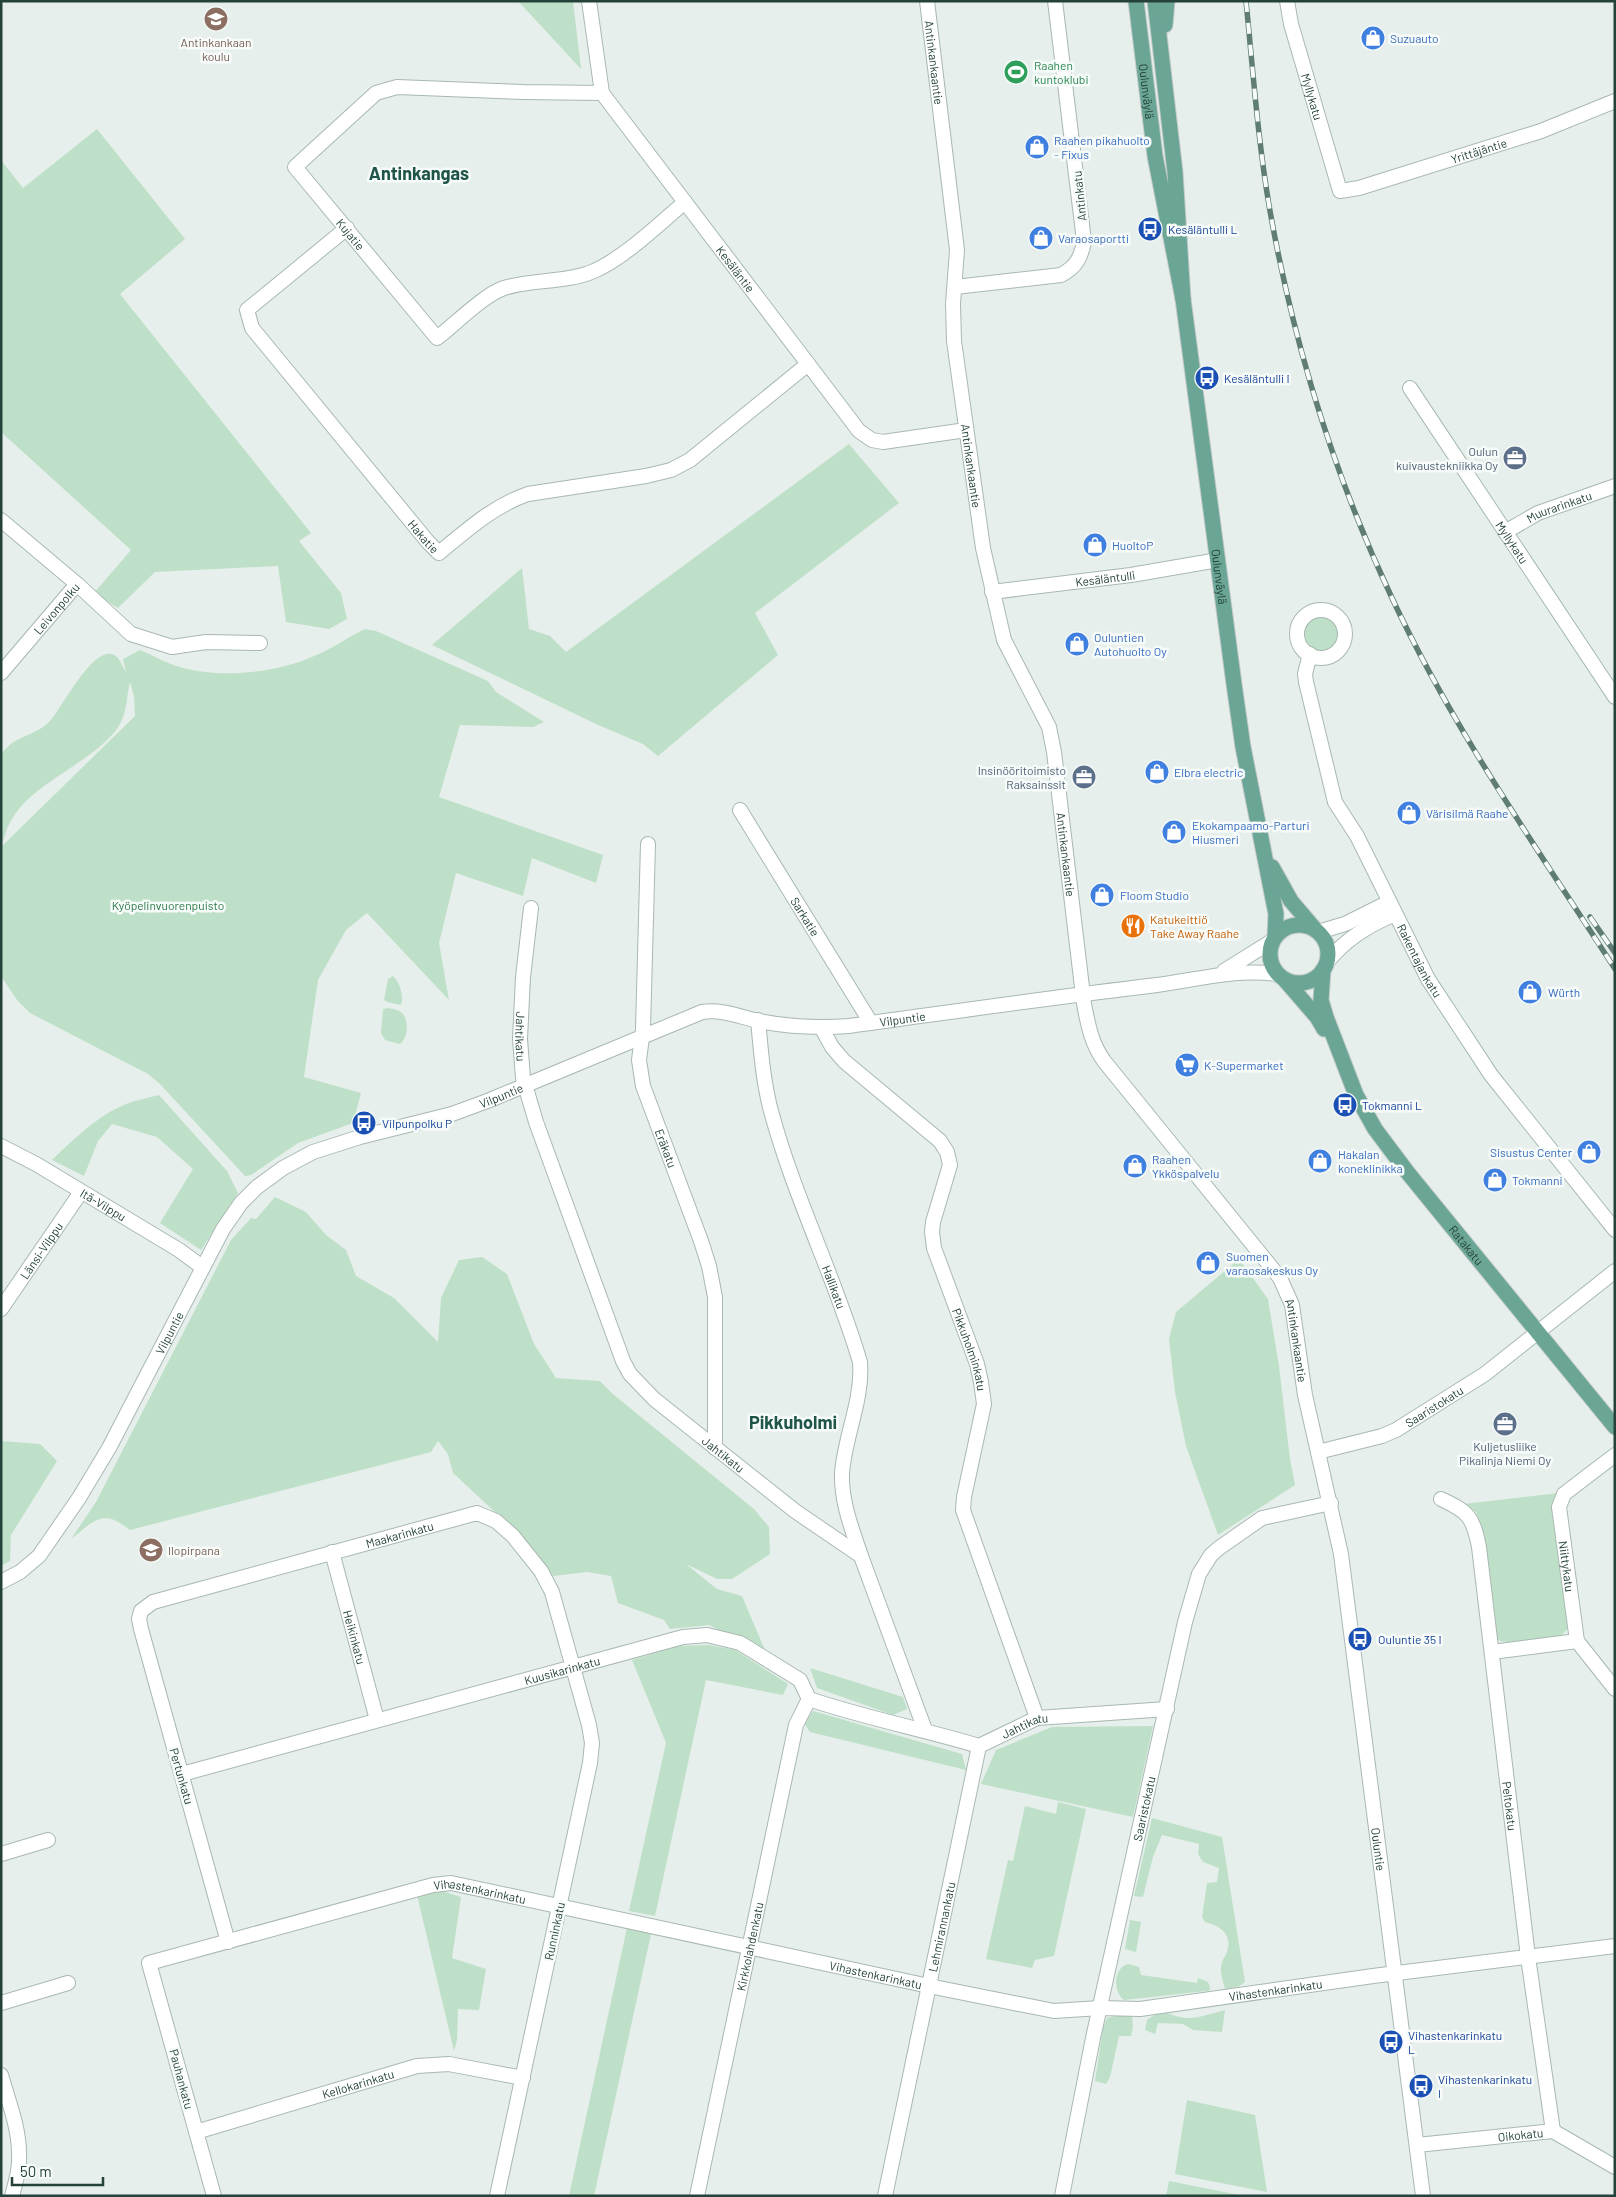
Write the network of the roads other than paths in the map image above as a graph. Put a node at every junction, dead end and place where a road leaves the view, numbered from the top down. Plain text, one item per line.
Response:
1 (589, 1) edge
2 (927, 1) edge
3 (1055, 1) edge
4 (1136, 1) edge
5 (1155, 1) edge
6 (1166, 1) edge
7 (1287, 1) edge
8 (1166, 91) junction
9 (602, 92) junction
10 (1615, 101) edge
11 (1340, 191) joint
12 (685, 202) junction
13 (346, 228) junction
14 (1181, 277) junction
15 (955, 287) junction
16 (808, 364) junction
17 (1410, 388) dead end
18 (966, 430) junction
19 (1615, 486) edge
20 (1, 520) edge
21 (1505, 532) junction
22 (1218, 560) junction
23 (78, 584) junction
24 (992, 592) junction
25 (260, 643) dead end
26 (1310, 654) dead end
27 (1, 673) edge
28 (1615, 698) edge
29 (740, 810) dead end
30 (648, 844) dead end
31 (1265, 852) junction
32 (531, 908) dead end
33 (1392, 908) junction
34 (1317, 930) junction
35 (1273, 939) junction
36 (1325, 966) junction
37 (1218, 974) junction
38 (1281, 977) junction
39 (1083, 994) junction
40 (758, 1020) junction
41 (871, 1023) junction
42 (821, 1028) junction
43 (641, 1038) junction
44 (1337, 1048) junction
45 (525, 1087) junction
46 (1, 1146) edge
47 (81, 1192) junction
48 (1615, 1230) edge
49 (202, 1267) junction
50 (1615, 1271) edge
51 (1, 1309) edge
52 (1538, 1333) junction
53 (1615, 1427) edge
54 (715, 1448) junction
55 (1318, 1452) junction
56 (1615, 1455) edge
57 (1442, 1499) dead end
58 (1331, 1503) junction
59 (332, 1552) junction
60 (861, 1556) junction
61 (1, 1582) edge
62 (141, 1611) joint
63 (1577, 1641) junction
64 (1492, 1652) junction
65 (573, 1667) junction
66 (1615, 1689) edge
67 (810, 1699) junction
68 (1167, 1709) junction
69 (1037, 1718) junction
70 (377, 1720) junction
71 (925, 1730) junction
72 (979, 1746) junction
73 (182, 1774) junction
74 (48, 1840) dead end
75 (1, 1854) edge
76 (559, 1905) junction
77 (228, 1942) junction
78 (1615, 1946) edge
79 (750, 1947) junction
80 (1528, 1958) junction
81 (149, 1963) joint
82 (1393, 1974) junction
83 (68, 1983) dead end
84 (929, 1986) junction
85 (1, 2003) edge
86 (1100, 2008) junction
87 (1, 2075) edge
88 (523, 2078) junction
89 (1553, 2131) junction
90 (196, 2132) junction
91 (1417, 2145) junction
92 (1615, 2167) edge
93 (12, 2196) edge
94 (214, 2196) edge
95 (497, 2196) edge
96 (697, 2196) edge
97 (885, 2196) edge
98 (1062, 2196) edge
99 (1423, 2196) edge

1 - 9 street, Kesäläntie
2 - 15 street, Antinkankaantie
3 - 15 street, Antinkatu
4 - 14 main road, Oulunväylä
5 - 8 main road, Oulunväylä
6 - 8 main road
7 - 11 street, Myllykatu
8 - 14 main road, Oulunväylä
9 - 12 street, Kesäläntie
9 - 13 street, Kujatie
10 - 11 street, Yrittäjäntie
12 - 13 street, Kujatie
12 - 16 street, Kesäläntie
13 - 16 street, Hakatie
14 - 22 main road, Oulunväylä
15 - 18 street, Antinkankaantie
16 - 18 street, Kesäläntie
17 - 21 street, Myllykatu
18 - 24 street, Antinkankaantie
19 - 21 street, Muurarinkatu
20 - 23 street
21 - 28 street, Myllykatu
22 - 24 street, Kesäläntulli
22 - 31 main road, Oulunväylä
23 - 25 street, Leivonpolku
23 - 27 street, Leivonpolku
24 - 39 street, Antinkankaantie
26 - 33 street, Rakentajankatu
29 - 41 street, Sarkatie
30 - 43 street, Eräkatu
31 - 34 main road, Oulunväylä
31 - 35 main road, Oulunväylä
32 - 45 street, Jahtikatu
33 - 34 street
33 - 36 street
33 - 48 street, Rakentajankatu
34 - 35 main road
34 - 36 main road
35 - 37 street, Vilpuntie
35 - 38 main road
36 - 38 main road
36 - 44 main road, Ratakatu
37 - 38 street, Vilpuntie
37 - 39 street, Vilpuntie
38 - 44 main road, Ratakatu
39 - 41 street, Vilpuntie
39 - 55 street, Antinkankaantie
40 - 42 street, Vilpuntie
40 - 43 street, Vilpuntie
40 - 60 street, Hallikatu
41 - 42 street, Vilpuntie
42 - 69 street, Pikkuholminkatu
43 - 45 street, Vilpuntie
43 - 54 street, Eräkatu
44 - 52 main road, Ratakatu
45 - 49 street, Vilpuntie
45 - 54 street, Jahtikatu
46 - 47 street, Itä-Vilppu
47 - 49 street, Itä-Vilppu
47 - 51 street, Länsi-Vilppu
49 - 61 street, Vilpuntie
50 - 52 street, Saaristokatu
52 - 53 main road, Ratakatu
52 - 55 street, Saaristokatu
54 - 60 street, Jahtikatu
55 - 58 street, Antinkankaantie
56 - 63 street, Niittykatu
57 - 64 street, Peltokatu
58 - 68 street, Saaristokatu
58 - 82 street, Ouluntie
59 - 62 street, Maakarinkatu
59 - 65 street, Maakarinkatu
59 - 70 street, Heikinkatu
60 - 71 street
62 - 73 street, Pertunkatu
63 - 64 street
63 - 66 street
64 - 80 street, Peltokatu
65 - 67 street, Kuusikarinkatu
65 - 70 street, Kuusikarinkatu
65 - 76 street, Runninkatu
67 - 71 street
67 - 79 street, Kirkkolahdenkatu
68 - 69 street, Jahtikatu
68 - 86 street, Saaristokatu
69 - 72 street, Jahtikatu
70 - 73 street, Kuusikarinkatu
71 - 72 street
72 - 84 street, Lehmirannankatu
73 - 77 street, Pertunkatu
74 - 75 street
76 - 77 street, Vihastenkarinkatu
76 - 79 street, Vihastenkarinkatu
76 - 88 street, Runninkatu
77 - 81 street, Vihastenkarinkatu
78 - 80 street, Vihastenkarinkatu
79 - 84 street, Vihastenkarinkatu
79 - 96 street, Kirkkolahdenkatu
80 - 82 street, Vihastenkarinkatu
80 - 89 street, Peltokatu
81 - 90 street, Pauhankatu
82 - 86 street, Vihastenkarinkatu
82 - 91 street, Ouluntie
83 - 85 street
84 - 86 street, Vihastenkarinkatu
84 - 97 street, Lehmirannankatu
86 - 98 street, Saaristokatu
87 - 93 street
88 - 90 street, Kellokarinkatu
88 - 95 street, Runninkatu
89 - 91 street, Oikokatu
89 - 92 street, Oikokatu
90 - 94 street, Pauhankatu
91 - 99 street, Ouluntie

